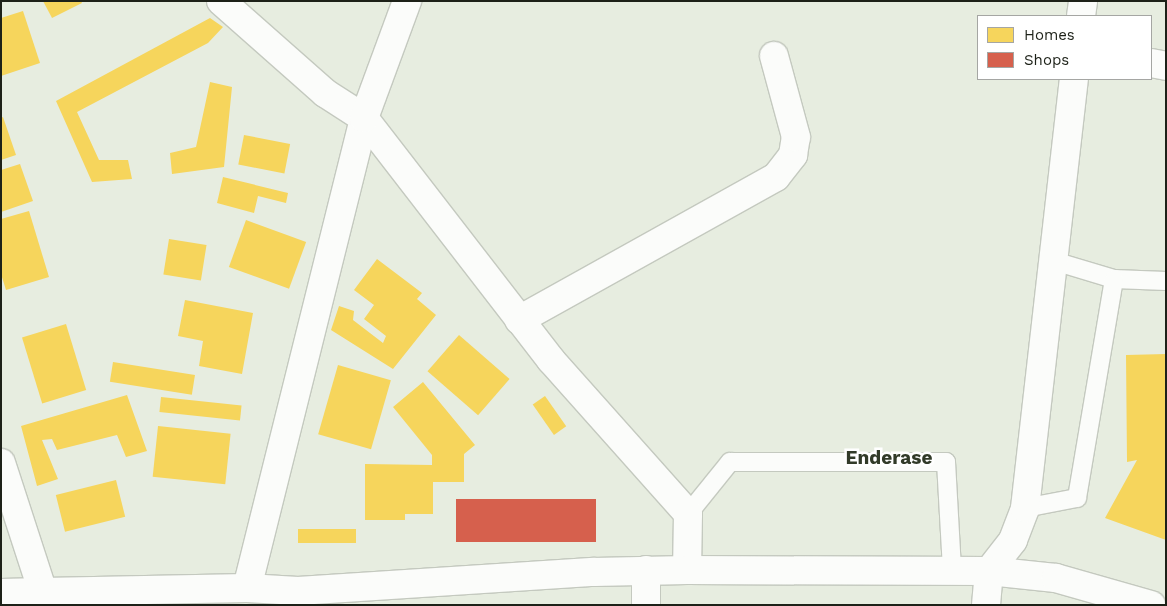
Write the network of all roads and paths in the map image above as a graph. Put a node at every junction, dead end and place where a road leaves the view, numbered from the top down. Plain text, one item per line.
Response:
1 (221, 1) edge
2 (407, 1) edge
3 (1083, 1) edge
4 (1081, 15) edge
5 (774, 56) dead end
6 (1152, 62) edge
7 (1166, 66) edge
8 (1074, 80) edge
9 (364, 118) junction
10 (1054, 261) junction
11 (1114, 279) junction
12 (1166, 281) edge
13 (519, 320) junction
14 (1, 462) edge
15 (1025, 508) junction
16 (688, 514) junction
17 (646, 570) junction
18 (687, 570) junction
19 (952, 571) junction
20 (989, 571) junction
21 (247, 588) junction
22 (43, 592) junction
23 (1, 593) edge
24 (297, 598) edge
25 (646, 605) edge
26 (986, 605) edge
27 (1151, 605) edge

1 - 9 street
2 - 9 street
3 - 4 street
5 - 13 street
6 - 7 street
8 - 10 street
9 - 13 street
9 - 21 street
10 - 11 lane
10 - 15 street
11 - 12 lane
11 - 15 lane
13 - 16 street
14 - 22 street
15 - 20 street
16 - 18 street
16 - 19 lane
17 - 18 street
17 - 24 street
17 - 25 street
18 - 19 street
19 - 20 street
20 - 26 street
20 - 27 street
21 - 22 street
21 - 24 street
22 - 23 street

